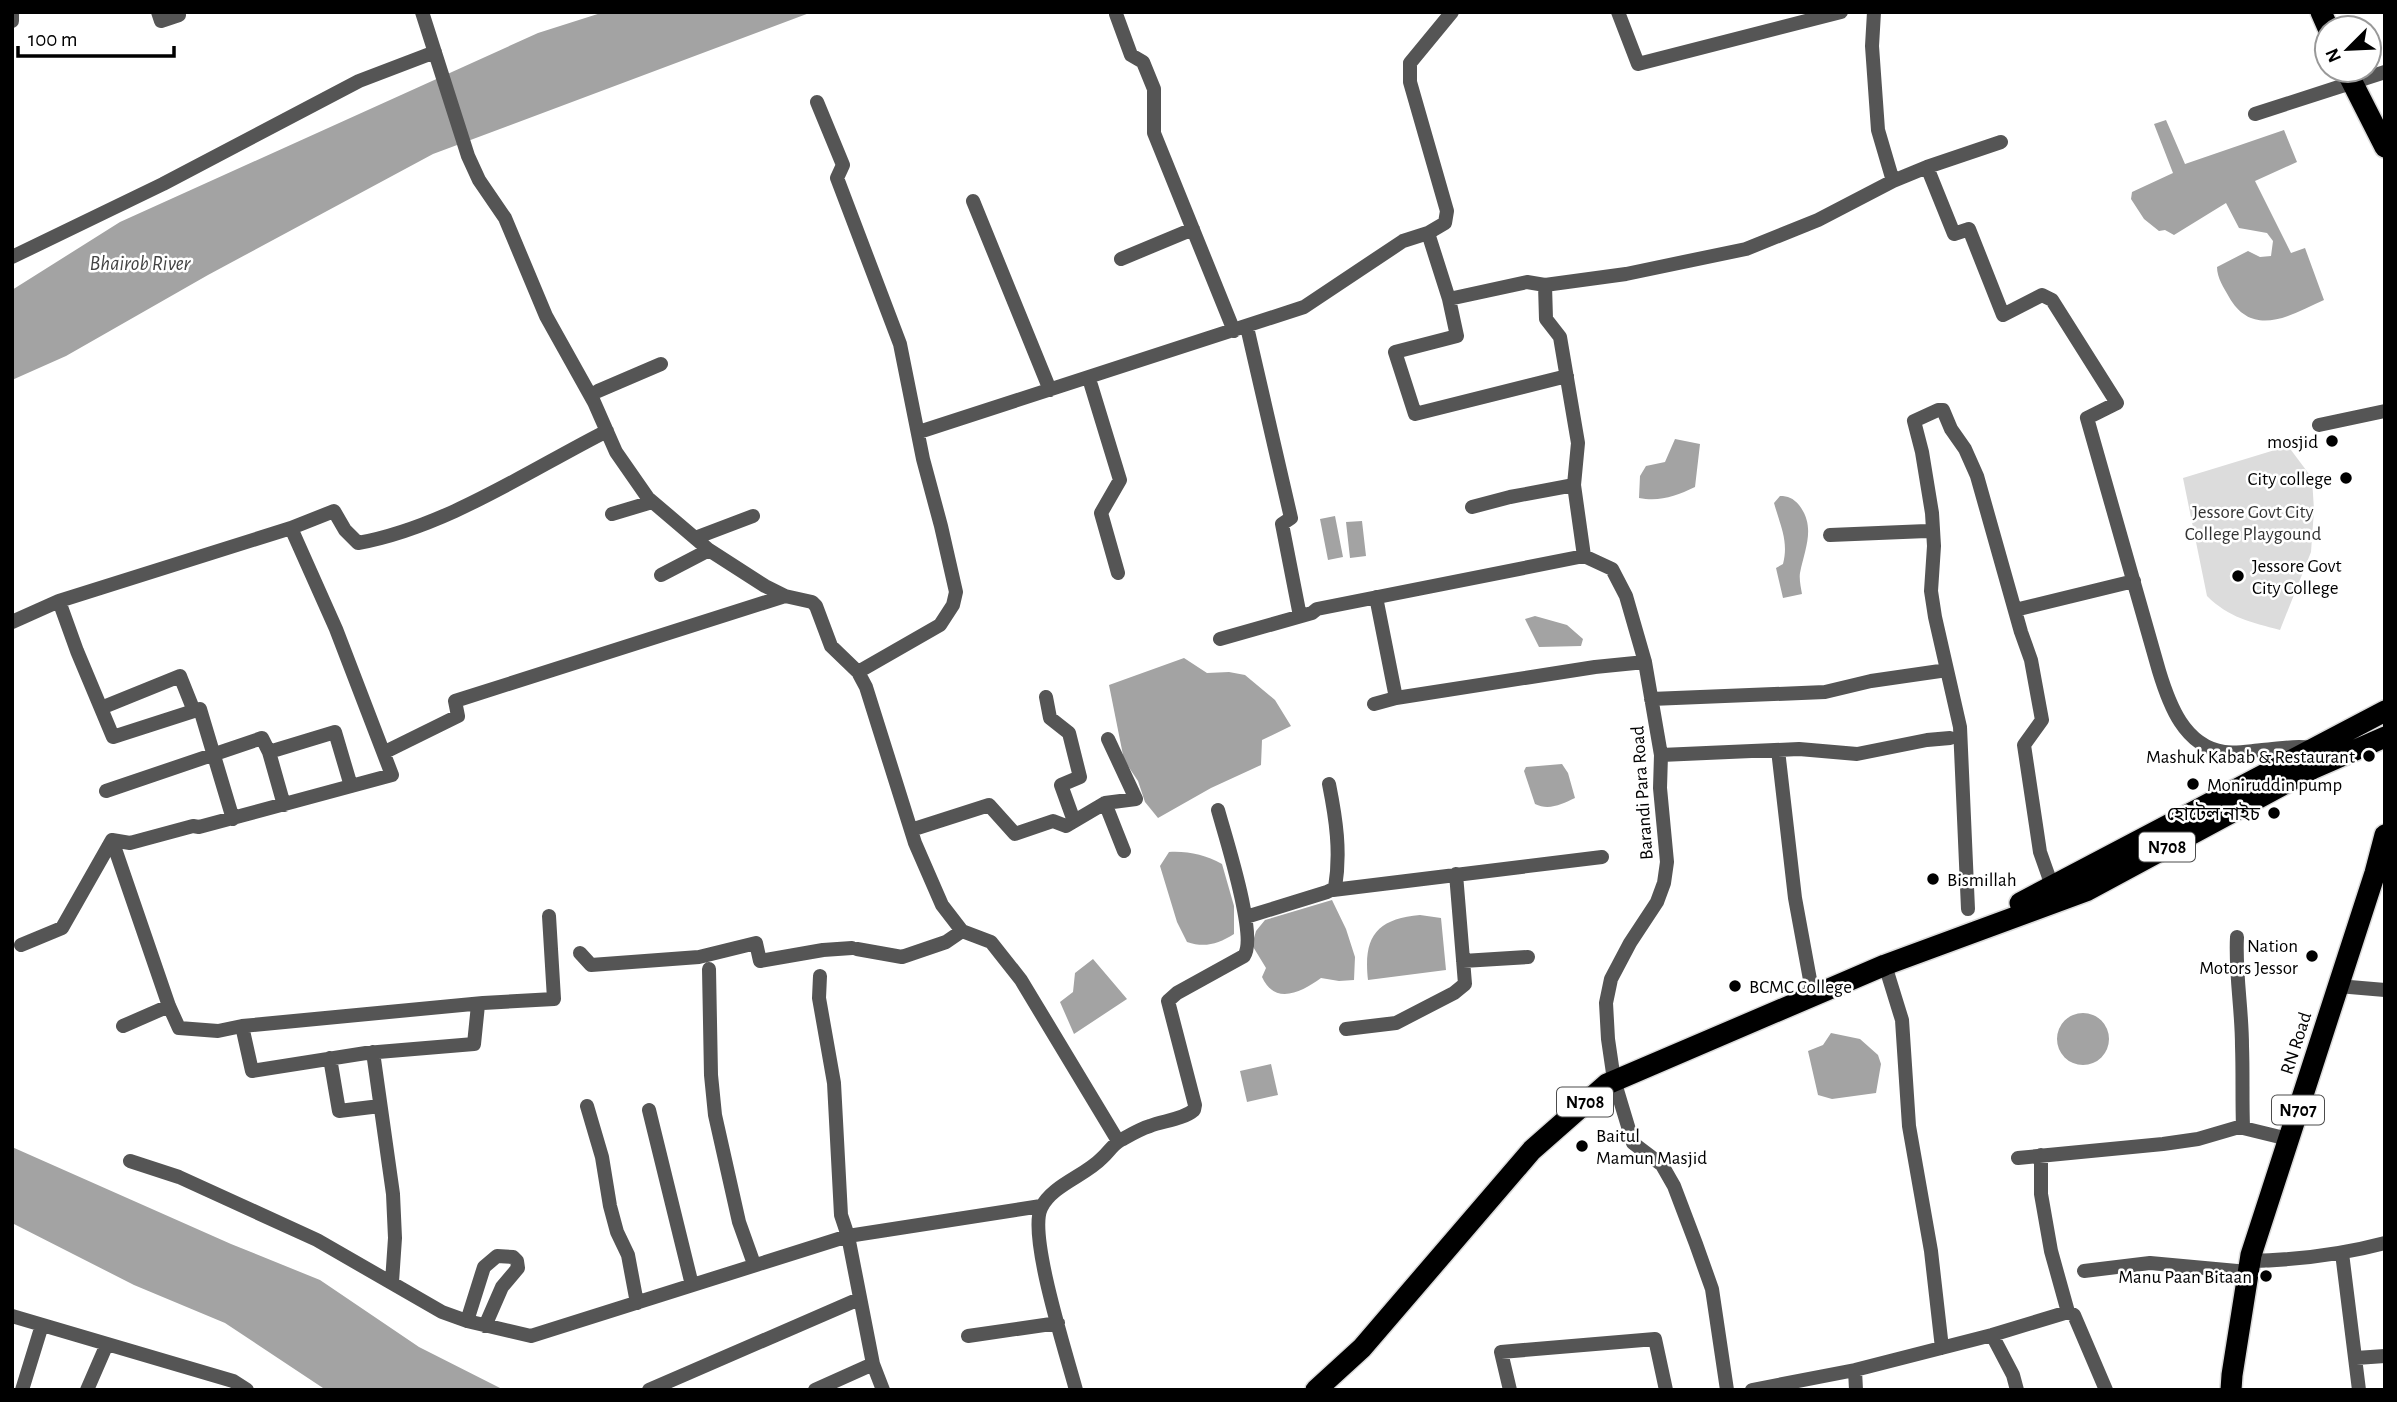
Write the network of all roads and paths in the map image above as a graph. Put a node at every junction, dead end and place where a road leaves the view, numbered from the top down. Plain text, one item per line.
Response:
1 (12, 12) edge
2 (158, 12) edge
3 (422, 12) edge
4 (1452, 12) edge
5 (1618, 12) edge
6 (1841, 12) edge
7 (1874, 12) edge
8 (1115, 14) edge
9 (179, 15) dead end
10 (1812, 16) edge
11 (12, 21) edge
12 (435, 51) junction
13 (2331, 84) edge
14 (2353, 84) edge
15 (817, 102) dead end
16 (2255, 114) dead end
17 (2001, 142) dead end
18 (2385, 147) edge
19 (1927, 167) junction
20 (1893, 181) junction
21 (973, 201) dead end
22 (1193, 229) junction
23 (1428, 233) junction
24 (12, 257) edge
25 (1121, 259) dead end
26 (1545, 285) junction
27 (1449, 299) junction
28 (1240, 329) junction
29 (661, 364) dead end
30 (1567, 376) junction
31 (1091, 385) dead end
32 (1050, 390) junction
33 (598, 391) dead end
34 (2385, 411) edge
35 (2319, 425) dead end
36 (607, 431) junction
37 (919, 432) junction
38 (1574, 485) junction
39 (652, 502) junction
40 (1472, 507) dead end
41 (612, 514) dead end
42 (753, 516) dead end
43 (291, 528) junction
44 (1927, 531) dead end
45 (1830, 535) dead end
46 (695, 538) junction
47 (709, 550) junction
48 (1584, 556) junction
49 (1118, 573) dead end
50 (661, 575) dead end
51 (2134, 581) junction
52 (785, 596) junction
53 (1376, 597) junction
54 (59, 601) junction
55 (2015, 610) junction
56 (1300, 616) junction
57 (12, 622) edge
58 (1220, 639) dead end
59 (1645, 662) junction
60 (1947, 670) junction
61 (858, 671) junction
62 (1046, 697) dead end
63 (1396, 698) junction
64 (1651, 699) junction
65 (1374, 704) dead end
66 (101, 708) junction
67 (194, 711) junction
68 (2385, 711) edge
69 (2385, 737) edge
70 (1950, 738) dead end
71 (1108, 739) dead end
72 (2311, 748) junction
73 (1777, 750) junction
74 (385, 751) junction
75 (269, 752) junction
76 (214, 754) junction
77 (1661, 755) junction
78 (1329, 784) dead end
79 (351, 786) junction
80 (106, 791) dead end
81 (1105, 803) junction
82 (284, 805) junction
83 (1218, 810) dead end
84 (233, 819) junction
85 (1074, 821) junction
86 (911, 830) junction
87 (2385, 835) edge
88 (112, 840) junction
89 (1124, 851) dead end
90 (1602, 857) dead end
91 (1456, 874) junction
92 (2052, 886) junction
93 (1333, 890) junction
94 (1968, 909) dead end
95 (549, 916) dead end
96 (1246, 917) junction
97 (962, 931) junction
98 (2238, 937) dead end
99 (1944, 943) junction
100 (21, 945) dead end
101 (580, 953) dead end
102 (1528, 957) dead end
103 (1463, 961) junction
104 (1885, 965) junction
105 (709, 968) dead end
106 (820, 976) dead end
107 (2338, 986) junction
108 (2385, 990) edge
109 (1813, 996) junction
110 (483, 1003) junction
111 (169, 1006) junction
112 (123, 1026) dead end
113 (242, 1026) junction
114 (1346, 1029) dead end
115 (373, 1052) junction
116 (330, 1058) junction
117 (1614, 1080) junction
118 (380, 1106) junction
119 (587, 1106) dead end
120 (649, 1110) dead end
121 (2243, 1127) junction
122 (2288, 1139) junction
123 (1118, 1142) junction
124 (2040, 1155) junction
125 (2018, 1158) dead end
126 (130, 1161) dead end
127 (1041, 1206) junction
128 (848, 1236) junction
129 (2385, 1242) edge
130 (2342, 1253) junction
131 (754, 1264) junction
132 (2249, 1266) junction
133 (2084, 1271) dead end
134 (392, 1282) junction
135 (692, 1285) junction
136 (859, 1299) junction
137 (637, 1303) junction
138 (2068, 1312) junction
139 (12, 1316) edge
140 (467, 1321) junction
141 (1058, 1323) junction
142 (42, 1325) junction
143 (485, 1325) junction
144 (1992, 1335) junction
145 (968, 1336) dead end
146 (107, 1344) junction
147 (1942, 1348) junction
148 (2385, 1356) edge
149 (2356, 1358) junction
150 (873, 1364) junction
151 (1855, 1370) junction
152 (22, 1390) edge
153 (87, 1390) edge
154 (247, 1390) edge
155 (649, 1390) edge
156 (815, 1390) edge
157 (883, 1390) edge
158 (1076, 1390) edge
159 (1316, 1390) edge
160 (1510, 1390) edge
161 (1667, 1390) edge
162 (1727, 1390) edge
163 (1752, 1390) edge
164 (1856, 1390) edge
165 (2017, 1390) edge
166 (2106, 1390) edge
167 (2231, 1390) edge
168 (2359, 1390) edge

1 - 11 street
2 - 9 street
3 - 12 street
4 - 23 street
5 - 10 street
6 - 10 street
7 - 20 street
8 - 22 street
12 - 24 street
12 - 36 street
13 - 16 street
14 - 18 highway
15 - 37 street
17 - 19 street
19 - 20 street
19 - 51 street
20 - 26 street
21 - 32 street
22 - 25 street
22 - 28 street
23 - 27 street
23 - 28 street
26 - 27 street
26 - 30 street
27 - 30 street
28 - 32 street
28 - 56 street
29 - 33 street
30 - 38 street
31 - 49 street
32 - 37 street
34 - 35 street
36 - 39 street
36 - 43 street
37 - 61 street
38 - 40 street
38 - 48 street
39 - 41 street
39 - 46 street
42 - 46 street
43 - 54 street
43 - 74 street
44 - 45 street
46 - 47 street
47 - 50 street
47 - 52 street
48 - 53 street
48 - 59 street, Barandi Para Road
51 - 55 street
51 - 72 street
52 - 61 street
52 - 74 street
53 - 56 street
53 - 63 street
54 - 57 street
54 - 66 street
55 - 60 street
55 - 92 street
56 - 58 street
59 - 63 street
59 - 64 street, Barandi Para Road
60 - 64 street
60 - 94 street
61 - 86 street
62 - 85 street
63 - 65 street
64 - 77 street, Barandi Para Road
66 - 67 street
66 - 67 street
67 - 76 street
68 - 72 highway, N708
69 - 99 highway, N708
70 - 73 street
71 - 81 street
72 - 92 highway, N708
73 - 77 street
73 - 109 street
74 - 79 street
75 - 76 street
75 - 79 street
75 - 82 street
76 - 80 street
76 - 84 street
77 - 117 street, Barandi Para Road
78 - 93 street
79 - 82 street
81 - 85 street
81 - 89 street
82 - 84 street
83 - 96 street
84 - 88 street
85 - 86 street
86 - 97 street
87 - 107 highway, RN Road / N707
88 - 100 street
88 - 111 street
90 - 91 street
91 - 93 street
91 - 103 street
92 - 99 highway, N708
93 - 96 street
95 - 110 street
96 - 123 street
97 - 101 street
97 - 123 street
98 - 121 street
99 - 104 highway, N708
102 - 103 street
103 - 114 street
104 - 109 highway, N708
104 - 147 street
105 - 131 street
106 - 128 street
107 - 108 street
107 - 122 highway, RN Road / N707
109 - 117 highway, N708
110 - 113 street
110 - 115 street
111 - 112 street
111 - 113 street
113 - 116 street
115 - 116 street
115 - 118 street
116 - 118 street
117 - 159 highway, N708
117 - 162 street, Barandi Para Road
118 - 134 street
119 - 137 street
120 - 135 street
121 - 122 street
121 - 124 street
122 - 132 highway, RN Road / N707
123 - 127 street
124 - 125 street
124 - 138 street
126 - 134 street
127 - 128 street
127 - 141 street
128 - 131 street
128 - 136 street
129 - 130 street
130 - 132 street
130 - 149 street
131 - 135 street
132 - 133 street
132 - 167 highway, RN Road / N707
134 - 140 street
135 - 137 street
136 - 150 street
136 - 155 street
137 - 143 street
138 - 144 street
138 - 166 street
139 - 142 street
140 - 143 street
140 - 143 street
141 - 145 street
141 - 158 street
142 - 146 street
142 - 152 street
144 - 147 street
144 - 165 street
146 - 153 street
146 - 154 street
147 - 151 street
148 - 149 street
149 - 168 street
150 - 156 street
150 - 157 street
151 - 163 street
151 - 164 street
160 - 161 street

